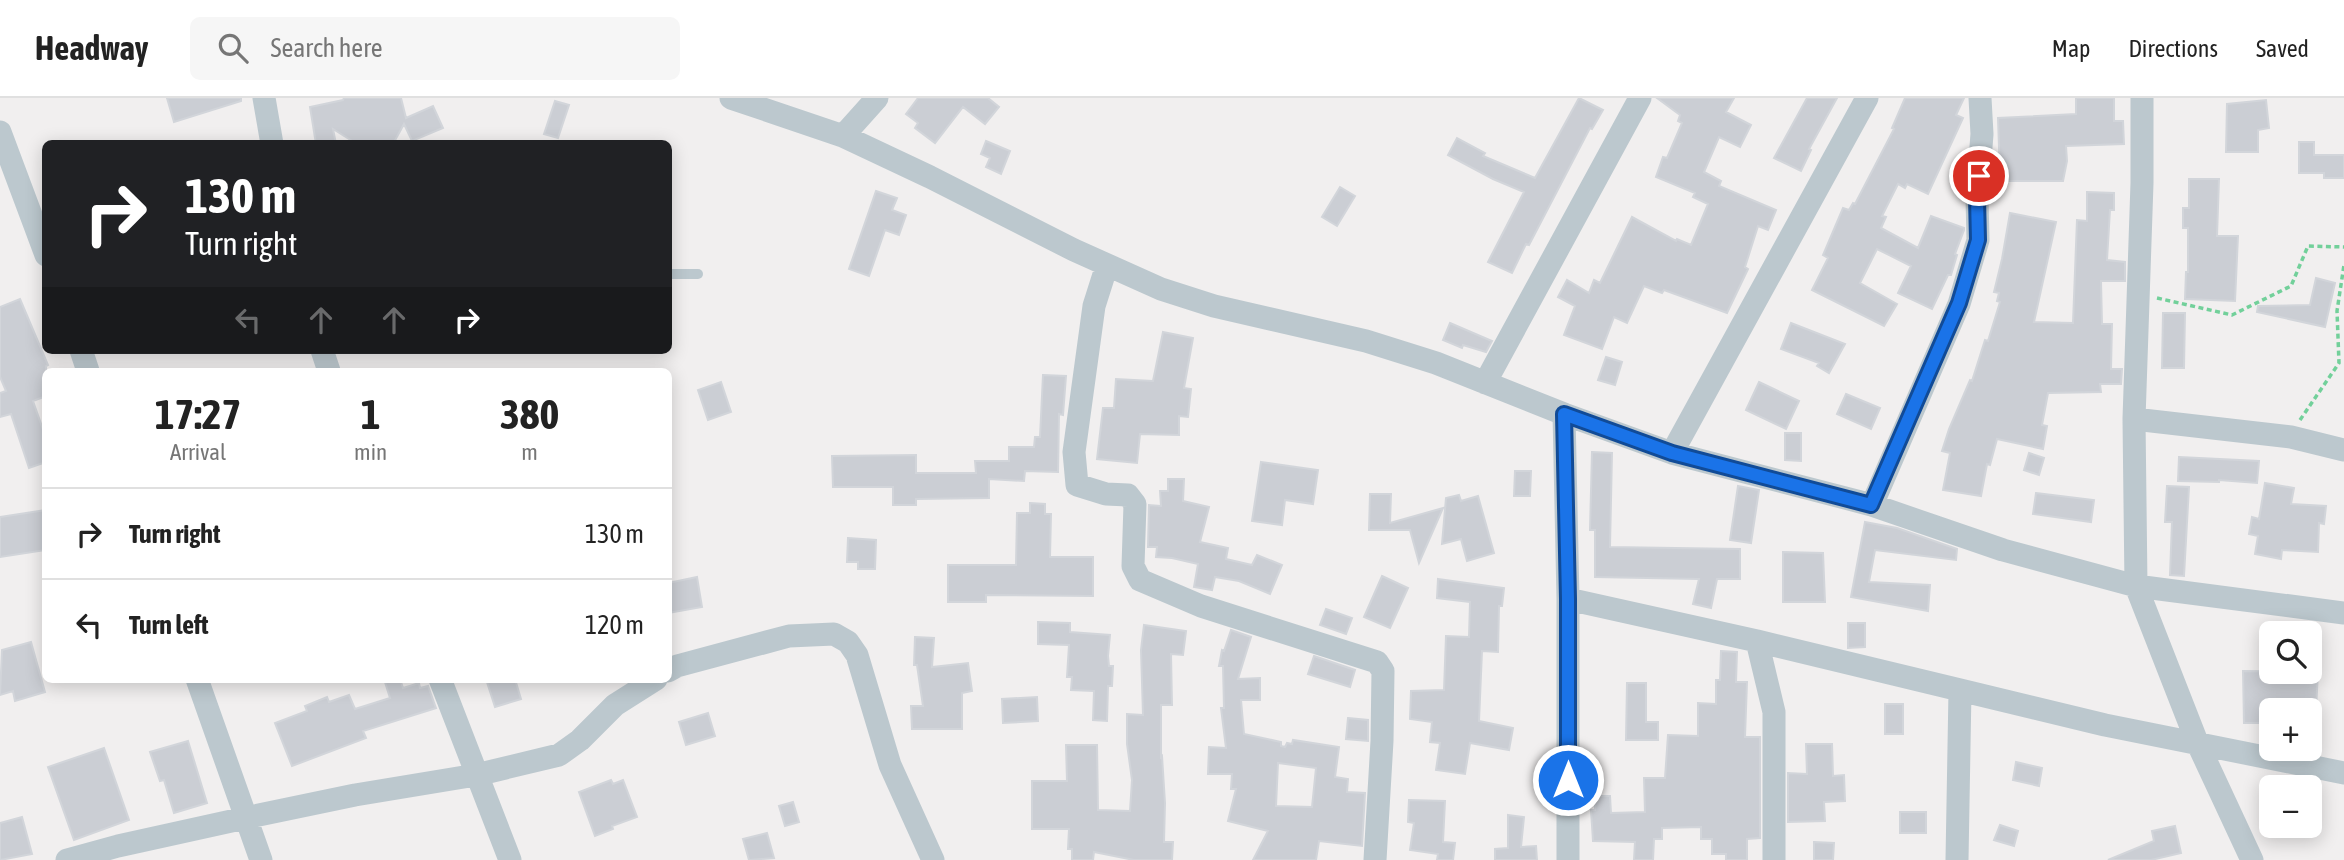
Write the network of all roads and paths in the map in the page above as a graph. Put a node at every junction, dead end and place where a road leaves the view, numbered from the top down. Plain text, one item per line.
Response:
1 (264, 98) edge
2 (732, 98) edge
3 (877, 98) edge
4 (1640, 98) edge
5 (1867, 98) edge
6 (1980, 98) edge
7 (2141, 98) edge
8 (0, 132) edge
9 (843, 136) junction
10 (271, 140) edge
11 (42, 244) edge
12 (2344, 247) edge
13 (1107, 265) junction
14 (2344, 265) edge
15 (672, 274) edge
16 (698, 274) dead end
17 (2138, 294) junction
18 (1485, 383) junction
19 (1564, 414) junction
20 (2134, 419) junction
21 (2291, 437) junction
22 (2344, 450) edge
23 (1672, 453) junction
24 (1871, 505) junction
25 (2136, 586) junction
26 (1568, 599) junction
27 (2344, 613) edge
28 (1757, 641) junction
29 (672, 669) edge
30 (198, 683) edge
31 (442, 683) edge
32 (650, 683) edge
33 (1960, 690) junction
34 (2197, 742) junction
35 (2344, 773) edge
36 (476, 775) junction
37 (245, 818) junction
38 (67, 860) edge
39 (261, 860) edge
40 (510, 860) edge
41 (933, 860) edge
42 (1375, 860) edge
43 (1568, 860) edge
44 (1774, 860) edge
45 (1957, 860) edge
46 (2252, 860) edge

1 - 10 street
2 - 9 street
3 - 9 street
4 - 18 street
5 - 23 street
6 - 24 street
7 - 17 street
8 - 11 street
9 - 13 street
12 - 17 path
13 - 18 street
13 - 42 street
14 - 21 path
15 - 16 lane
17 - 20 street
18 - 19 street
19 - 23 street
19 - 26 street
20 - 21 street
20 - 25 street
21 - 22 street
23 - 24 street
24 - 25 street
25 - 27 street
25 - 34 street
26 - 28 street
26 - 43 street
28 - 33 street
28 - 44 street
29 - 41 street
30 - 37 street
31 - 36 street
32 - 36 street
33 - 34 street
33 - 45 street
34 - 35 street
34 - 46 street
36 - 37 street
36 - 40 street
37 - 38 street
37 - 39 street

